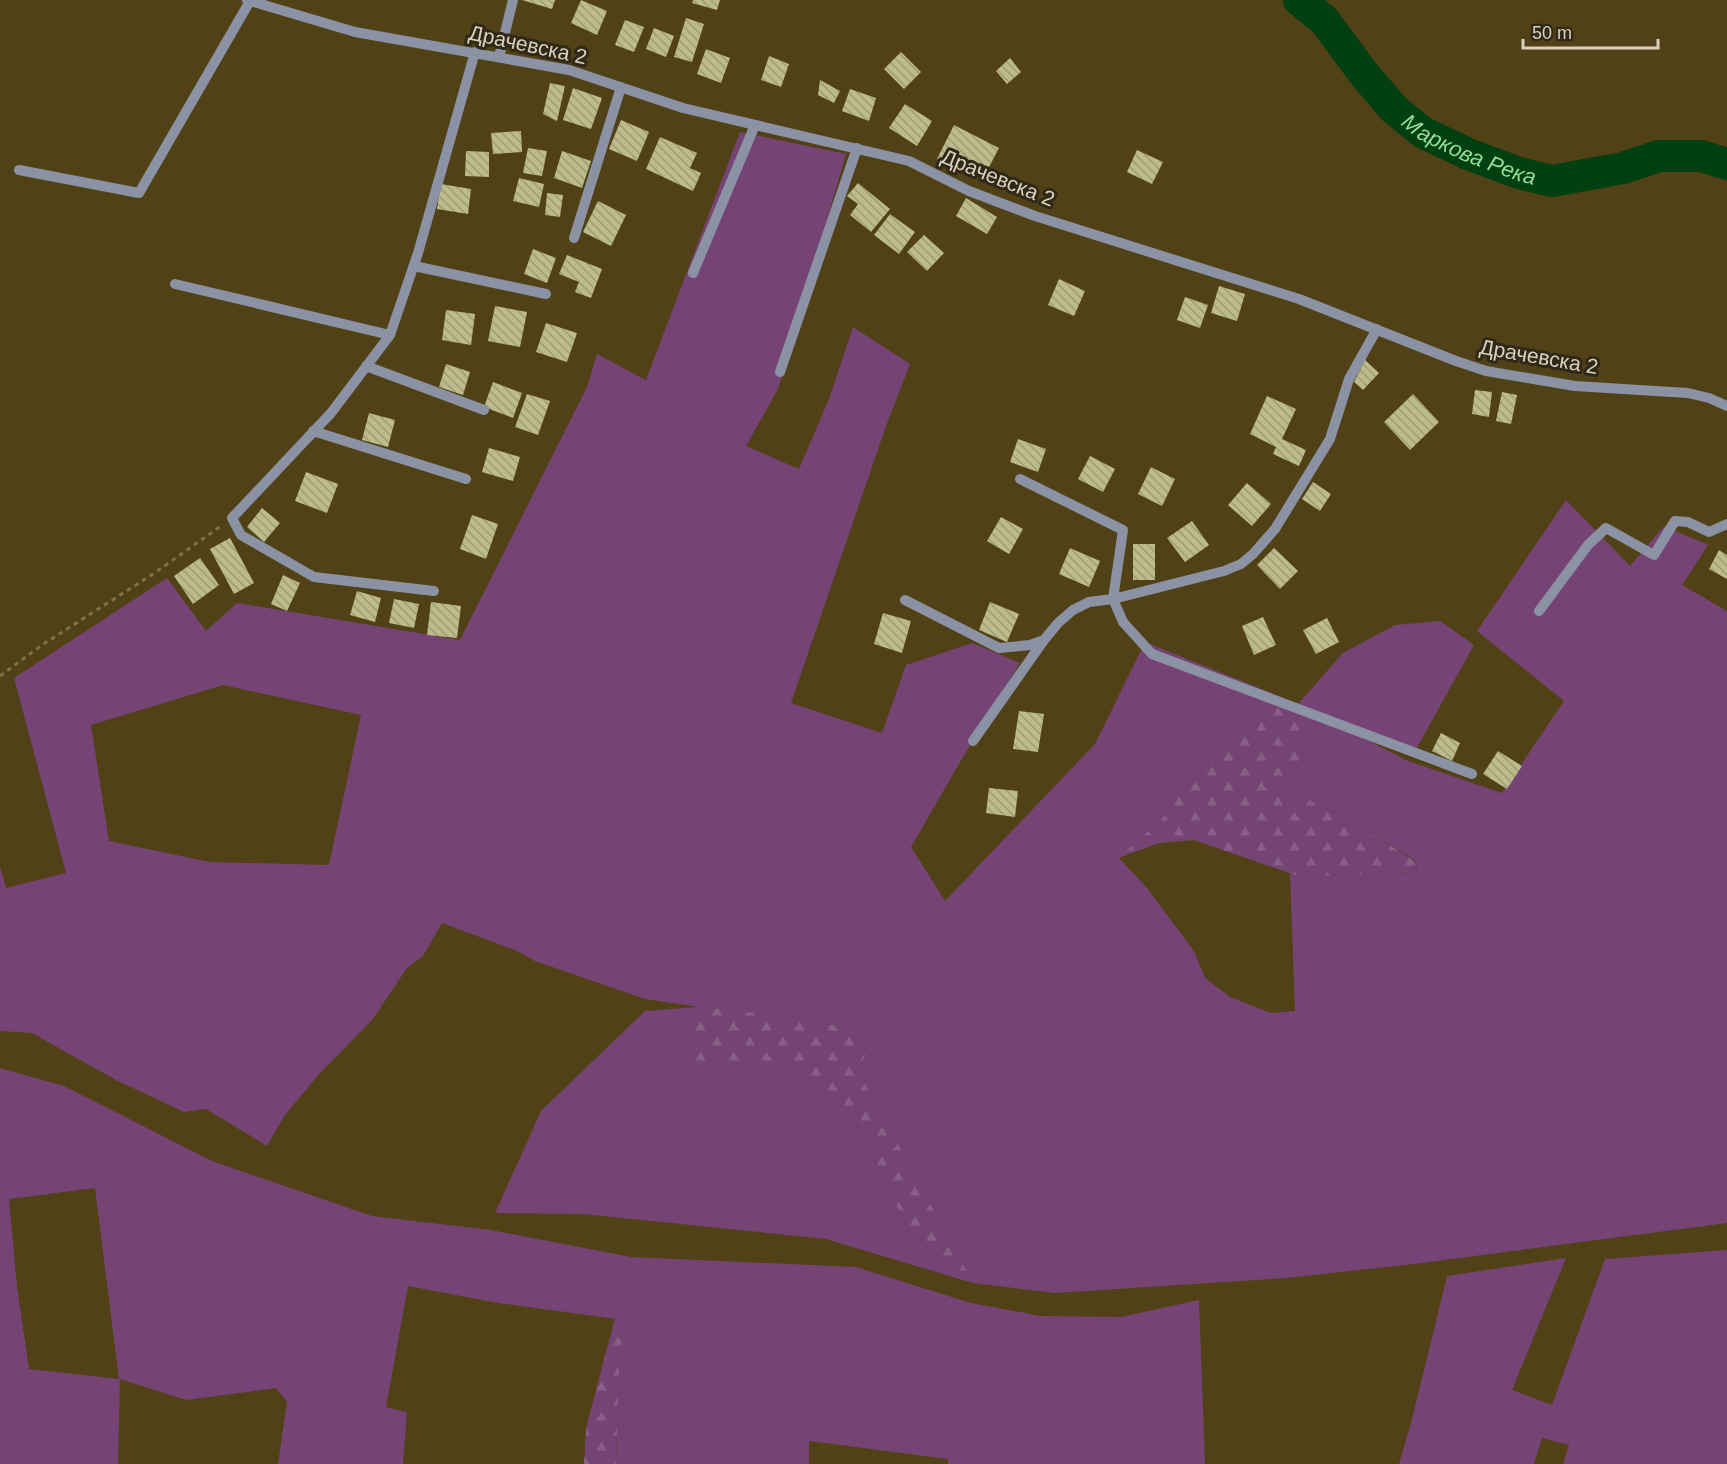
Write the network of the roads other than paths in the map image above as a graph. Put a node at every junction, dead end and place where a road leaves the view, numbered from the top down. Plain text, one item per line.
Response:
1 (513, 0) edge
2 (248, 1) edge
3 (475, 52) junction
4 (499, 57) junction
5 (621, 87) junction
6 (755, 124) junction
7 (857, 148) junction
8 (19, 170) dead end
9 (574, 238) dead end
10 (414, 266) junction
11 (693, 273) dead end
12 (175, 284) dead end
13 (546, 294) dead end
14 (1377, 329) junction
15 (390, 335) junction
16 (366, 366) junction
17 (780, 372) dead end
18 (1727, 406) edge
19 (484, 410) dead end
20 (314, 431) junction
21 (466, 479) dead end
22 (1020, 479) dead end
23 (1727, 524) edge
24 (434, 591) dead end
25 (1113, 599) junction
26 (905, 600) dead end
27 (1539, 611) dead end
28 (1044, 640) junction
29 (973, 741) dead end
30 (1472, 774) dead end

1 - 4 street
2 - 3 street, Драчевска 2
2 - 8 street
3 - 4 street, Драчевска 2
3 - 10 street
4 - 5 street, Драчевска 2
5 - 6 street, Драчевска 2
5 - 9 street
6 - 7 street, Драчевска 2
6 - 11 street
7 - 14 street, Драчевска 2
7 - 17 street
10 - 13 street
10 - 15 street
12 - 15 street
14 - 18 street, Драчевска 2
14 - 25 street
15 - 16 street
16 - 19 street
16 - 20 street
20 - 21 street
20 - 24 street
22 - 25 street
23 - 27 street
25 - 28 street
25 - 30 street
26 - 28 street
28 - 29 street

